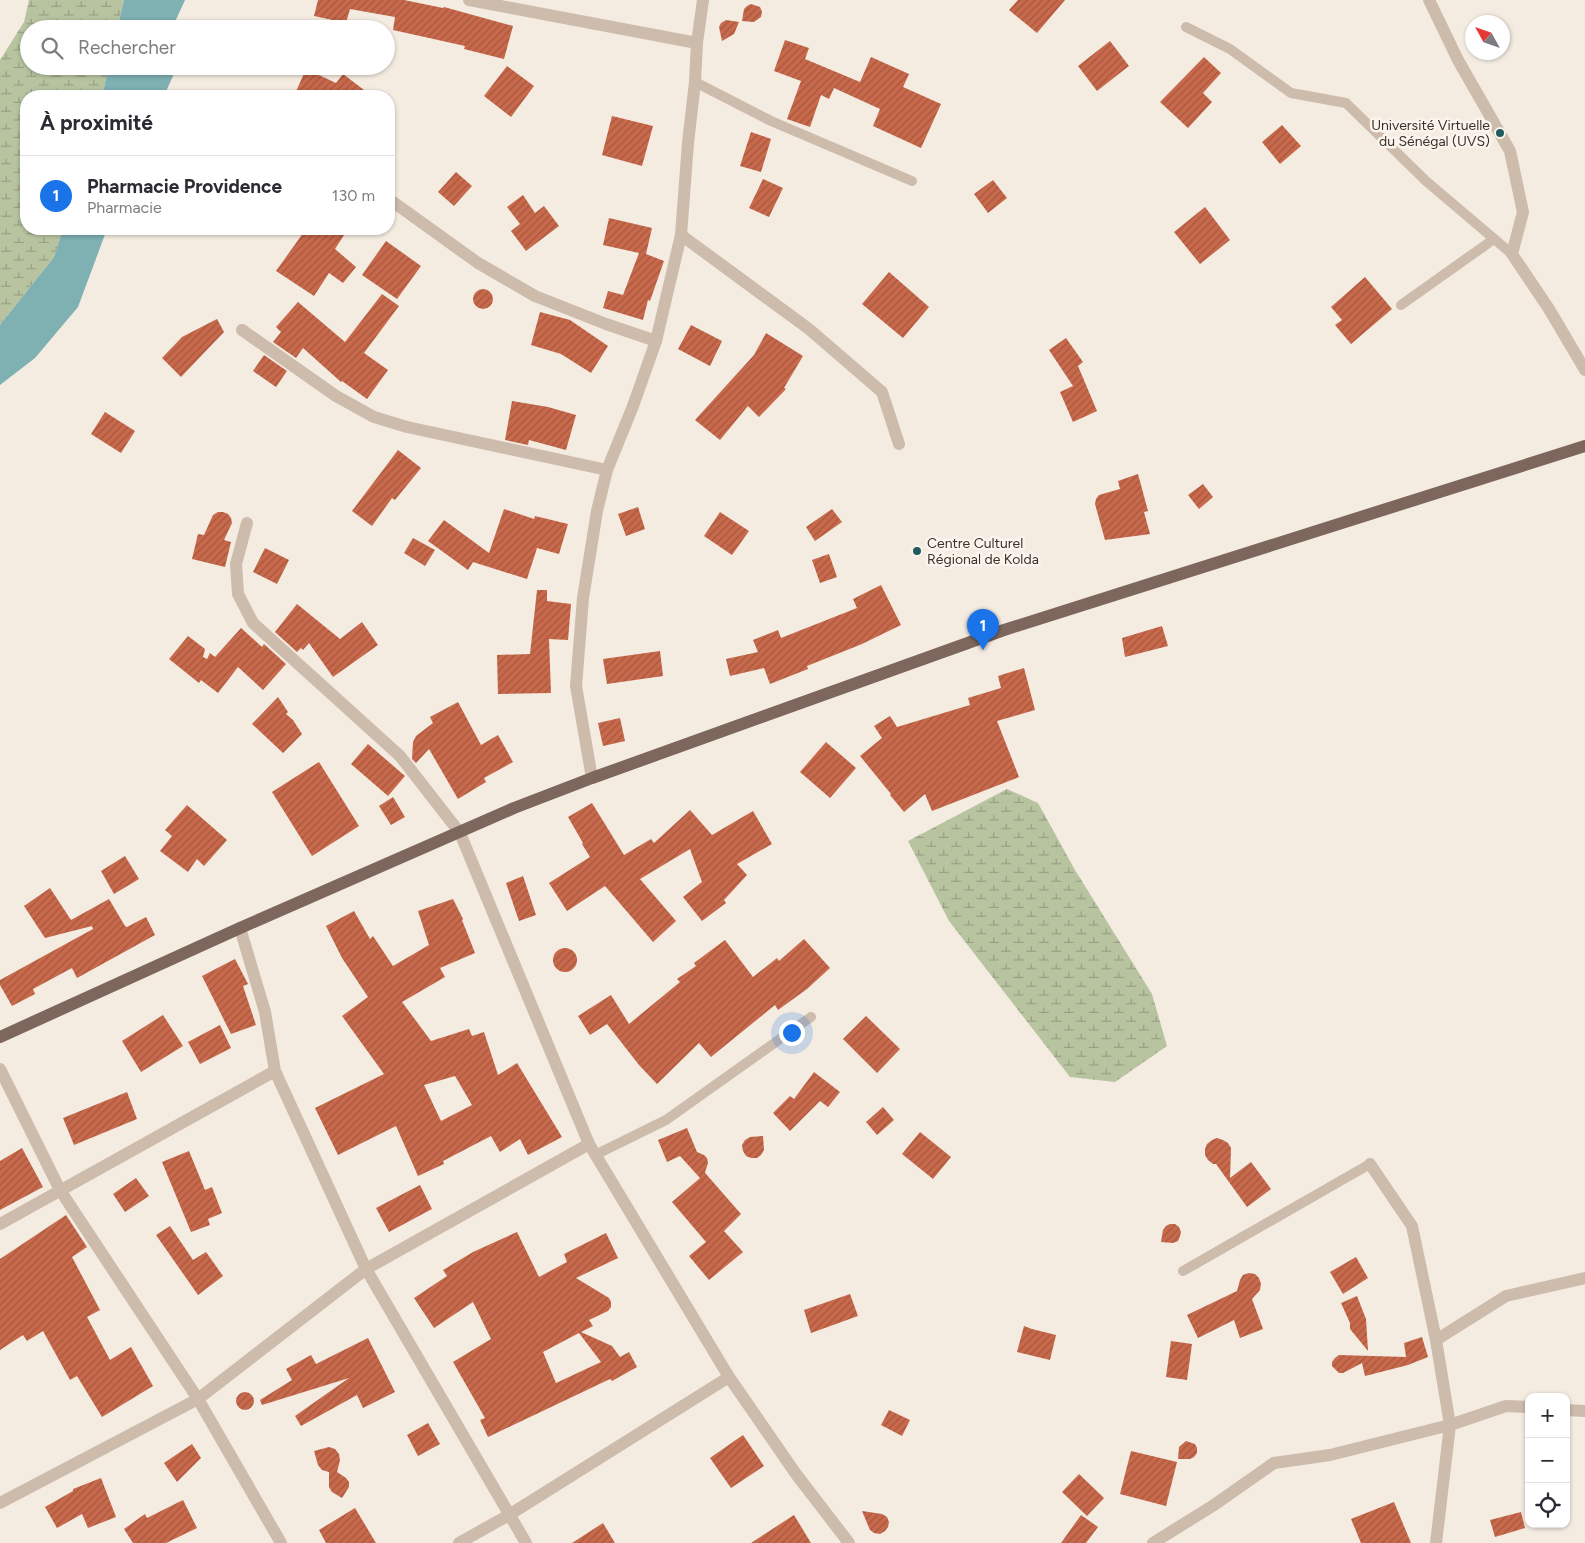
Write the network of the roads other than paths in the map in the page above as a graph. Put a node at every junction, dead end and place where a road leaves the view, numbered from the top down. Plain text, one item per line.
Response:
1 (470, 0) edge
2 (703, 0) edge
3 (1429, 0) edge
4 (1186, 27) dead end
5 (697, 43) junction
6 (695, 82) junction
7 (912, 181) dead end
8 (395, 203) edge
9 (681, 235) junction
10 (1494, 239) junction
11 (1512, 254) junction
12 (1401, 305) dead end
13 (242, 330) dead end
14 (656, 341) junction
15 (1585, 370) edge
16 (899, 444) dead end
17 (1585, 446) edge
18 (607, 470) junction
19 (247, 523) dead end
20 (592, 778) junction
21 (460, 833) junction
22 (240, 928) junction
23 (811, 1017) dead end
24 (0, 1037) edge
25 (0, 1069) edge
26 (274, 1071) junction
27 (592, 1150) junction
28 (1370, 1164) joint
29 (60, 1190) junction
30 (0, 1224) edge
31 (366, 1269) junction
32 (1183, 1271) dead end
33 (1585, 1278) edge
34 (1436, 1340) junction
35 (729, 1377) junction
36 (198, 1399) junction
37 (1525, 1407) edge
38 (1570, 1410) edge
39 (1585, 1411) edge
40 (1450, 1425) junction
41 (0, 1503) edge
42 (508, 1515) junction
43 (281, 1543) edge
44 (458, 1543) edge
45 (526, 1543) edge
46 (849, 1543) edge
47 (1153, 1543) edge
48 (1436, 1543) edge

1 - 5 street
2 - 5 street
3 - 11 street
4 - 10 lane
5 - 6 street
6 - 7 lane
6 - 9 street
8 - 14 street
9 - 14 street
9 - 16 street
10 - 11 lane
10 - 12 lane
11 - 15 street
13 - 18 street
14 - 18 street
17 - 20 main road
18 - 20 street
19 - 21 street
20 - 21 main road
21 - 22 main road
21 - 27 street
22 - 24 main road
22 - 26 street
23 - 27 lane
25 - 29 street
26 - 29 street
26 - 31 street
27 - 31 street
27 - 35 street
28 - 32 lane
28 - 34 street
29 - 30 street
29 - 36 street
31 - 36 street
31 - 42 street
33 - 34 street
34 - 40 street
35 - 42 street
35 - 46 street
36 - 41 street
36 - 43 street
37 - 40 street
38 - 39 street
40 - 47 street
40 - 48 street
42 - 44 street
42 - 45 street

